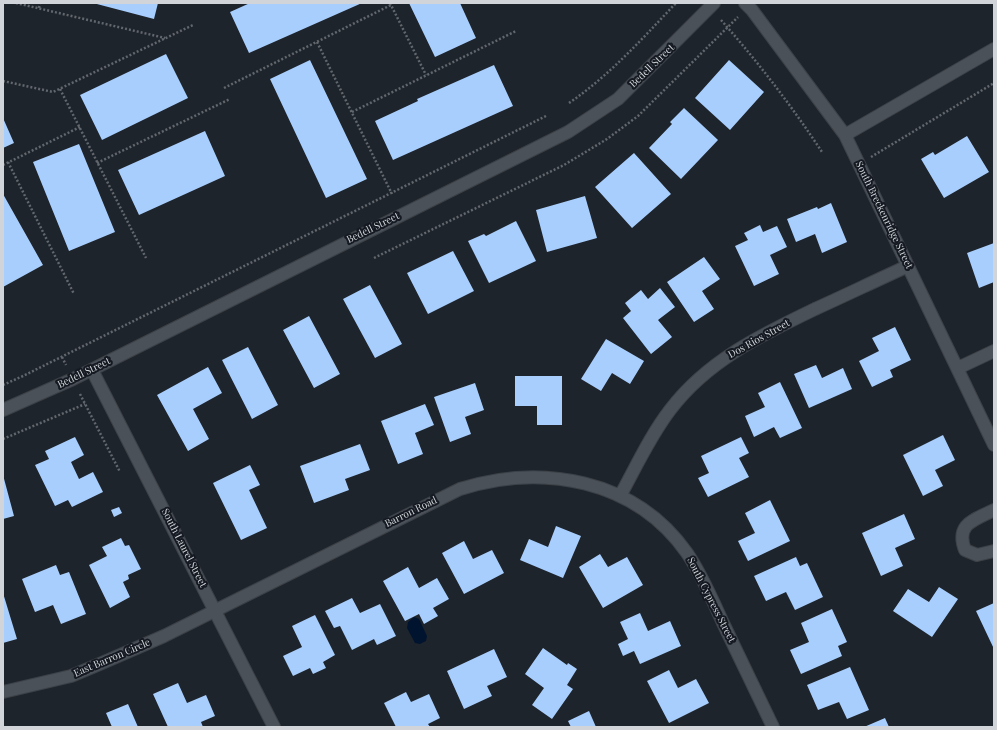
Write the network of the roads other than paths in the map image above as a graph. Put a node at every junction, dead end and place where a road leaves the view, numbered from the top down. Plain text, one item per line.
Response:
1 (714, 3) edge
2 (745, 3) edge
3 (994, 49) edge
4 (845, 135) junction
5 (908, 266) junction
6 (994, 351) edge
7 (958, 368) junction
8 (92, 370) junction
9 (3, 410) edge
10 (994, 445) edge
11 (620, 496) junction
12 (994, 510) edge
13 (994, 551) edge
14 (215, 610) junction
15 (3, 692) edge
16 (274, 727) edge
17 (772, 727) edge

1 - 8 street, Bedell Street
2 - 4 street, South Breckenridge Street
3 - 4 street
4 - 5 street, South Breckenridge Street
5 - 7 street, South Breckenridge Street
5 - 11 street, Dos Rios Street
6 - 7 street
7 - 10 street, South Breckenridge Street
8 - 9 street, Bedell Street
8 - 14 street, South Laurel Street
11 - 14 street, Barron Road
11 - 17 street, South Cypress Street
12 - 13 street
14 - 15 street, East Barron Circle
14 - 16 street, South Laurel Street

